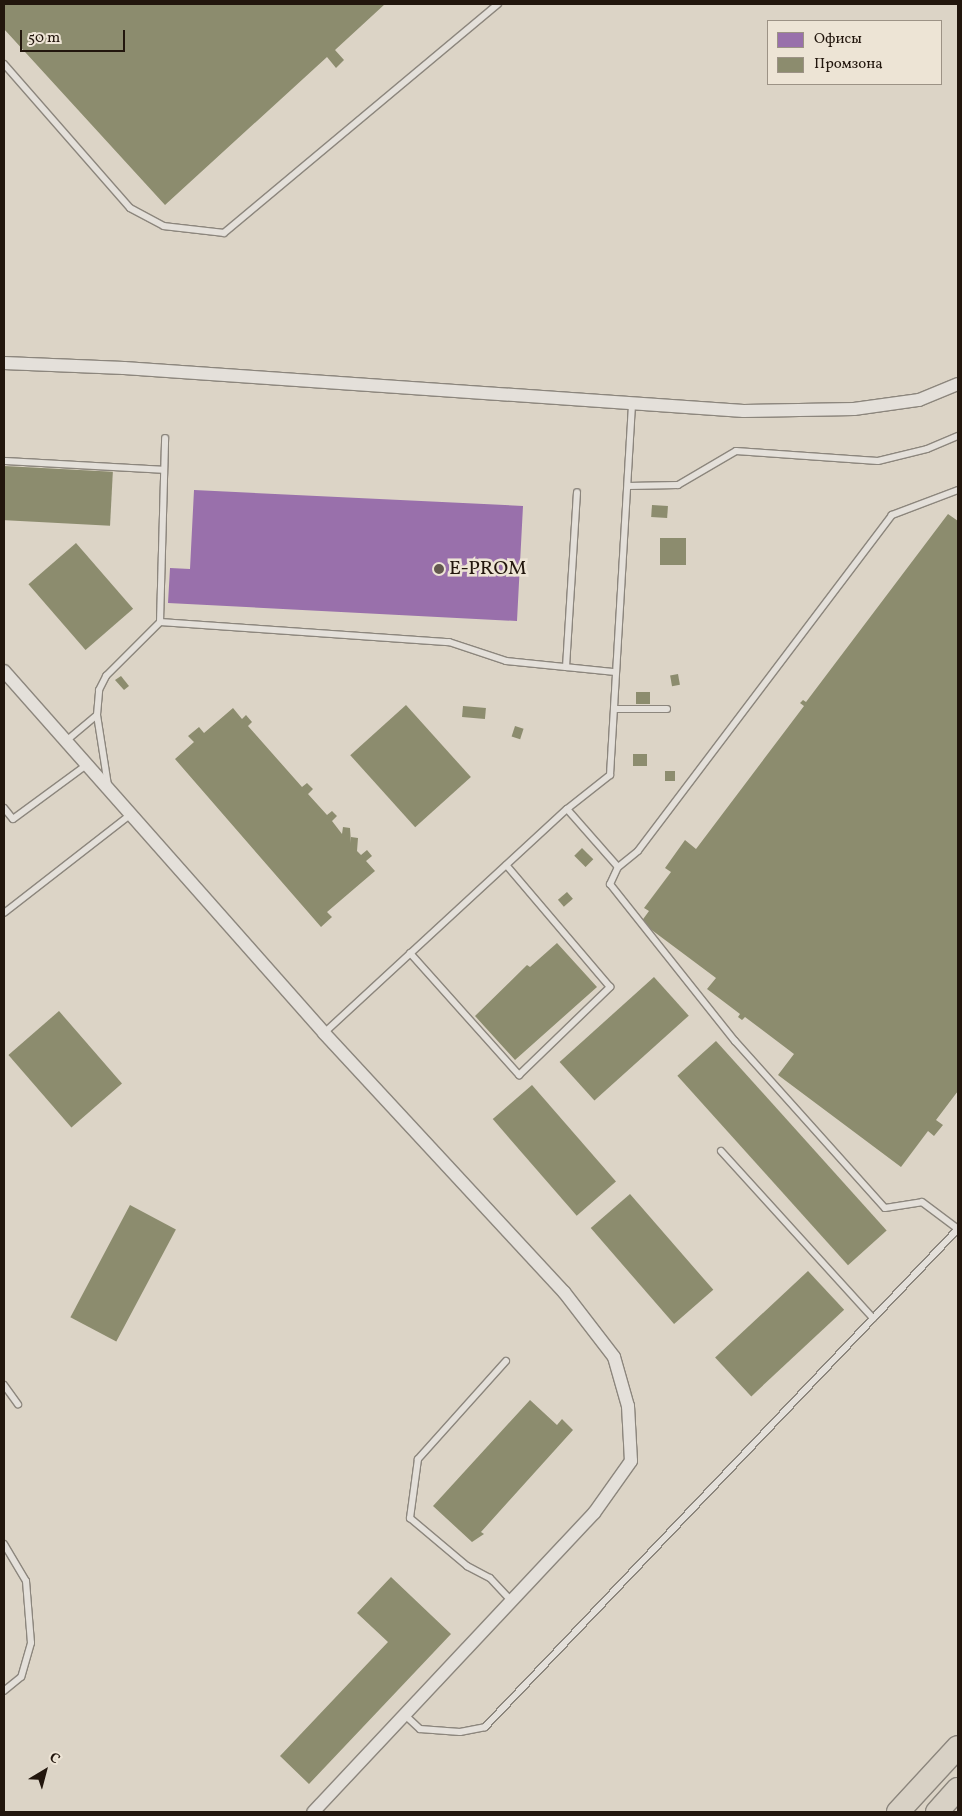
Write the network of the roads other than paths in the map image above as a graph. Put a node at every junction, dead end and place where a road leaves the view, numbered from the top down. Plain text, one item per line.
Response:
1 (498, 4) edge
2 (4, 64) edge
3 (4, 363) edge
4 (958, 384) edge
5 (632, 404) junction
6 (958, 436) edge
7 (165, 438) dead end
8 (4, 461) edge
9 (164, 470) junction
10 (628, 486) junction
11 (958, 490) edge
12 (577, 492) dead end
13 (160, 622) junction
14 (566, 667) junction
15 (4, 671) edge
16 (615, 672) junction
17 (614, 709) junction
18 (668, 709) dead end
19 (97, 715) junction
20 (66, 741) junction
21 (88, 764) junction
22 (108, 787) junction
23 (4, 808) edge
24 (567, 809) junction
25 (132, 813) junction
26 (506, 865) junction
27 (618, 866) junction
28 (4, 913) edge
29 (410, 953) junction
30 (324, 1033) junction
31 (721, 1151) dead end
32 (958, 1229) edge
33 (874, 1318) junction
34 (506, 1361) dead end
35 (4, 1385) edge
36 (18, 1404) dead end
37 (4, 1544) edge
38 (512, 1602) junction
39 (4, 1691) edge
40 (406, 1716) junction
41 (958, 1747) edge
42 (958, 1789) edge
43 (331, 1793) junction
44 (313, 1812) edge
45 (326, 1812) edge
46 (898, 1812) edge
47 (936, 1812) edge

1 - 2 lane
3 - 5 street
4 - 5 street
5 - 10 lane
6 - 10 lane
7 - 9 lane
8 - 9 lane
9 - 13 lane
10 - 16 lane
11 - 27 lane
12 - 14 lane
13 - 14 lane
13 - 19 lane
14 - 16 lane
15 - 20 street
16 - 17 lane
17 - 18 lane
17 - 24 lane
19 - 20 lane
19 - 22 lane
20 - 21 street
21 - 22 street
21 - 23 lane
22 - 25 street
24 - 26 lane
24 - 27 lane
25 - 28 lane
25 - 30 street
26 - 29 lane
26 - 29 lane
27 - 32 lane
29 - 30 lane
30 - 38 street
31 - 33 lane
32 - 33 lane
33 - 40 lane
34 - 38 lane
35 - 36 lane
37 - 39 lane
38 - 40 street
40 - 43 street
41 - 46 highway
42 - 47 highway
43 - 44 street
43 - 45 street

